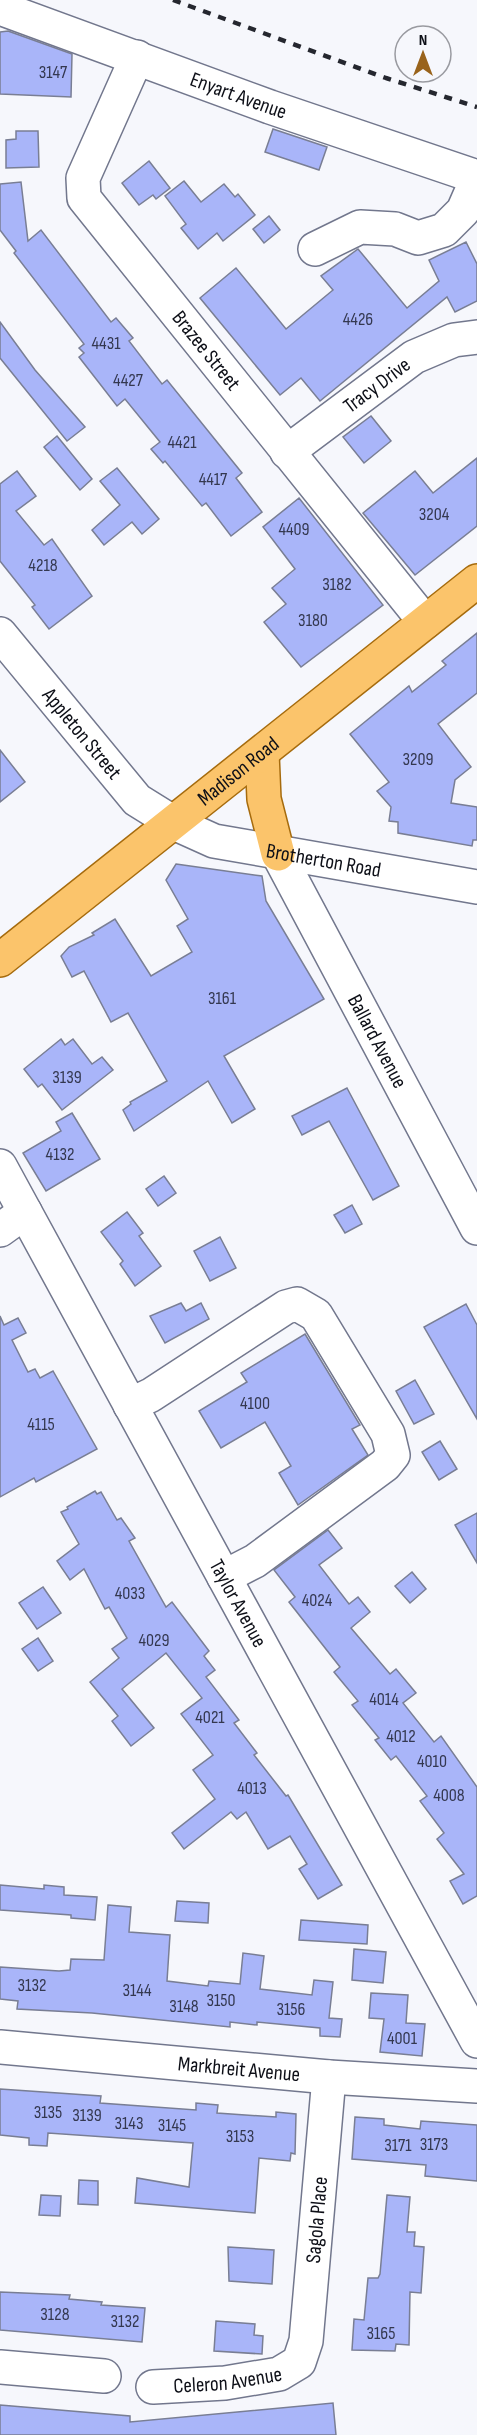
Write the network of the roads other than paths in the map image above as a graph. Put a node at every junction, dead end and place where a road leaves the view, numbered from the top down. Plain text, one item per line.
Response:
1 (0, 8) edge
2 (137, 57) junction
3 (477, 178) edge
4 (315, 249) dead end
5 (477, 337) edge
6 (287, 452) junction
7 (477, 581) edge
8 (425, 622) junction
9 (0, 634) edge
10 (262, 753) junction
11 (174, 823) junction
12 (278, 854) junction
13 (477, 887) edge
14 (0, 960) edge
15 (0, 1166) edge
16 (13, 1221) edge
17 (477, 1228) edge
18 (130, 1405) junction
19 (224, 1577) junction
20 (477, 2041) edge
21 (0, 2047) edge
22 (329, 2077) junction
23 (477, 2086) edge
24 (299, 2362) joint
25 (0, 2367) edge
26 (104, 2376) dead end
27 (153, 2387) dead end

1 - 2 street, Enyart Avenue
2 - 3 street, Enyart Avenue
2 - 6 street, Brazee Street
3 - 4 street
5 - 6 street, Tracy Drive
6 - 8 street, Brazee Street
7 - 8 main road, Madison Road
8 - 10 main road, Madison Road
9 - 11 street, Appleton Street
10 - 11 main road, Madison Road
10 - 12 main road
11 - 12 street, Brotherton Road
11 - 14 main road, Madison Road
12 - 13 street, Brotherton Road
12 - 17 street, Ballard Avenue
15 - 16 street, Taylor Avenue
16 - 18 street, Taylor Avenue
18 - 19 street, Taylor Avenue
18 - 19 street
19 - 20 street, Taylor Avenue
21 - 22 street, Markbreit Avenue
22 - 23 street, Markbreit Avenue
22 - 24 street, Sagola Place
24 - 27 street, Celeron Avenue
25 - 26 street

